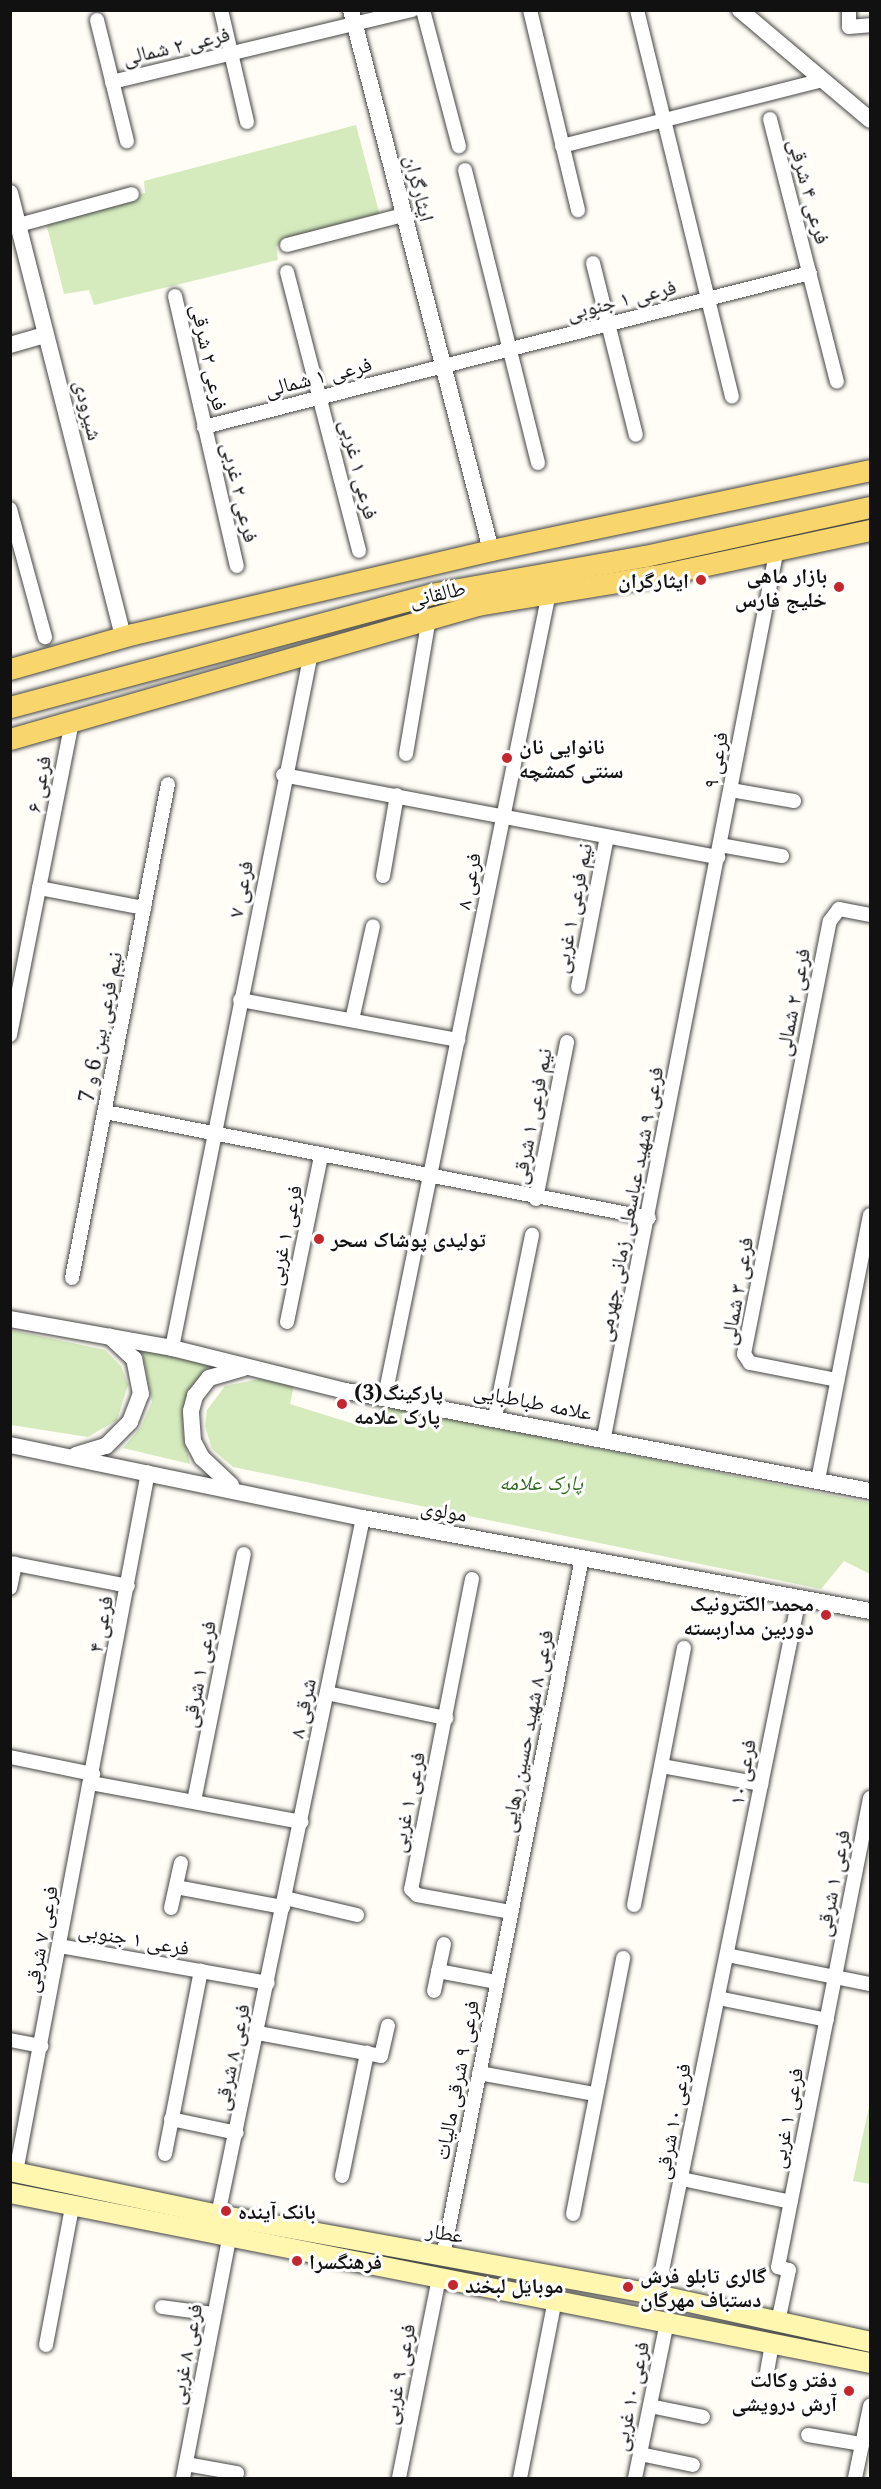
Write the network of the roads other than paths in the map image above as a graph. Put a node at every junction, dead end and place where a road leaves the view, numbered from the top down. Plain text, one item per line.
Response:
1 (221, 10) edge
2 (412, 10) edge
3 (423, 10) edge
4 (530, 10) edge
5 (637, 10) edge
6 (740, 10) edge
7 (849, 10) edge
8 (353, 18) edge
9 (97, 20) dead end
10 (870, 25) edge
11 (231, 54) junction
12 (823, 80) junction
13 (112, 82) junction
14 (770, 119) dead end
15 (870, 120) edge
16 (664, 121) junction
17 (247, 122) dead end
18 (127, 141) dead end
19 (459, 146) dead end
20 (562, 146) junction
21 (465, 170) dead end
22 (10, 193) edge
23 (132, 194) dead end
24 (578, 210) dead end
25 (403, 215) junction
26 (19, 225) junction
27 (287, 245) dead end
28 (593, 263) dead end
29 (287, 272) dead end
30 (810, 273) junction
31 (175, 296) dead end
32 (708, 299) junction
33 (608, 324) junction
34 (46, 335) junction
35 (10, 345) edge
36 (509, 350) junction
37 (442, 367) junction
38 (837, 382) dead end
39 (732, 397) dead end
40 (320, 398) junction
41 (204, 427) junction
42 (636, 435) dead end
43 (538, 463) dead end
44 (870, 470) edge
45 (870, 507) edge
46 (11, 512) edge
47 (870, 530) edge
48 (777, 549) junction
49 (491, 550) junction
50 (358, 551) dead end
51 (628, 558) junction
52 (707, 564) junction
53 (237, 566) dead end
54 (549, 593) junction
55 (429, 618) junction
56 (45, 637) dead end
57 (123, 637) junction
58 (311, 653) junction
59 (10, 669) edge
60 (10, 707) edge
61 (72, 722) junction
62 (10, 739) edge
63 (406, 754) dead end
64 (283, 775) junction
65 (168, 784) dead end
66 (731, 790) junction
67 (397, 795) junction
68 (794, 801) dead end
69 (502, 814) junction
70 (607, 837) junction
71 (719, 851) junction
72 (782, 856) dead end
73 (382, 876) dead end
74 (39, 888) junction
75 (144, 908) junction
76 (870, 915) edge
77 (373, 926) dead end
78 (695, 979) joint
79 (15, 983) edge
80 (578, 987) dead end
81 (240, 1000) junction
82 (352, 1020) junction
83 (11, 1032) edge
84 (458, 1040) junction
85 (567, 1042) dead end
86 (105, 1112) junction
87 (212, 1133) junction
88 (787, 1138) joint
89 (321, 1156) junction
90 (430, 1178) junction
91 (536, 1199) junction
92 (870, 1215) edge
93 (649, 1218) junction
94 (532, 1235) dead end
95 (72, 1278) dead end
96 (10, 1319) edge
97 (287, 1322) dead end
98 (109, 1336) junction
99 (172, 1348) junction
100 (249, 1367) junction
101 (837, 1380) junction
102 (385, 1396) junction
103 (495, 1417) junction
104 (604, 1437) junction
105 (10, 1445) edge
106 (72, 1456) junction
107 (148, 1472) junction
108 (818, 1480) junction
109 (870, 1491) edge
110 (248, 1492) junction
111 (363, 1518) junction
112 (244, 1554) dead end
113 (582, 1558) junction
114 (13, 1563) edge
115 (472, 1580) dead end
116 (128, 1586) junction
117 (10, 1588) edge
118 (799, 1598) junction
119 (870, 1611) edge
120 (684, 1648) dead end
121 (327, 1693) junction
122 (446, 1718) junction
123 (10, 1757) edge
124 (662, 1766) junction
125 (92, 1779) junction
126 (761, 1784) junction
127 (870, 1798) edge
128 (194, 1801) junction
129 (301, 1822) junction
130 (182, 1863) dead end
131 (176, 1887) junction
132 (284, 1903) junction
133 (634, 1905) dead end
134 (171, 1908) dead end
135 (511, 1912) junction
136 (357, 1915) dead end
137 (444, 1944) dead end
138 (60, 1946) junction
139 (727, 1955) junction
140 (623, 1958) dead end
141 (201, 1971) junction
142 (438, 1971) junction
143 (835, 1977) junction
144 (497, 1982) junction
145 (268, 1983) junction
146 (870, 1984) edge
147 (434, 1991) dead end
148 (718, 1998) junction
149 (827, 2020) junction
150 (388, 2026) dead end
151 (258, 2033) junction
152 (10, 2040) edge
153 (41, 2046) junction
154 (367, 2053) junction
155 (479, 2073) junction
156 (596, 2094) junction
157 (171, 2119) junction
158 (237, 2133) junction
159 (165, 2154) dead end
160 (13, 2172) edge
161 (342, 2176) dead end
162 (682, 2179) junction
163 (10, 2193) edge
164 (125, 2195) junction
165 (791, 2202) junction
166 (72, 2206) junction
167 (573, 2214) dead end
168 (218, 2215) junction
169 (121, 2216) junction
170 (229, 2238) junction
171 (443, 2256) junction
172 (439, 2277) junction
173 (657, 2295) junction
174 (555, 2300) junction
175 (162, 2307) dead end
176 (214, 2314) junction
177 (667, 2322) junction
178 (778, 2322) junction
179 (870, 2342) edge
180 (772, 2343) junction
181 (46, 2345) dead end
182 (870, 2363) edge
183 (767, 2372) dead end
184 (650, 2406) junction
185 (870, 2406) edge
186 (703, 2417) dead end
187 (808, 2435) dead end
188 (862, 2444) junction
189 (640, 2454) junction
190 (186, 2464) junction
191 (693, 2465) dead end
192 (237, 2473) dead end
193 (183, 2478) edge
194 (399, 2478) edge
195 (520, 2478) edge
196 (635, 2478) edge
197 (855, 2478) edge

1 - 11 street
2 - 8 street, فرعی ۲ شمالی
3 - 19 street
4 - 20 street
5 - 16 street
6 - 12 street
7 - 10 street
8 - 11 street, فرعی ۲ شمالی
8 - 25 street, ایثارگران
9 - 13 street
11 - 13 street, فرعی ۲ شمالی
11 - 17 street
12 - 15 street
12 - 16 street
13 - 18 street
14 - 30 street, فرعی ۴ شرقی
16 - 20 street
16 - 32 street
20 - 24 street
21 - 36 street
22 - 26 street, شیرودی
23 - 26 street
25 - 27 street
25 - 37 street, ایثارگران
26 - 34 street, شیرودی
28 - 33 street
29 - 40 street
30 - 32 street, فرعی ۱ جنوبی
30 - 38 street, فرعی ۴ شرقی
31 - 41 street, فرعی ۲ شرقی
32 - 33 street, فرعی ۱ جنوبی
32 - 39 street
33 - 36 street, فرعی ۱ جنوبی
33 - 42 street
34 - 35 street
34 - 57 street, شیرودی
36 - 37 street, فرعی ۱ جنوبی
36 - 43 street
37 - 40 street, فرعی ۱ شمالی
37 - 49 street, ایثارگران
40 - 41 street, فرعی ۱ شمالی
40 - 50 street, فرعی ۱ غربی
41 - 53 street, فرعی ۲ غربی
44 - 49 main road, طالقانی
45 - 51 main road, طالقانی
46 - 56 street
47 - 48 main road
48 - 52 main road
48 - 66 street, فرعی ۹
49 - 57 main road, طالقانی
51 - 52 main road
51 - 60 main road, طالقانی
52 - 54 main road
54 - 55 main road
54 - 69 street, فرعی ۸
55 - 58 main road
55 - 63 street
57 - 59 main road, طالقانی
58 - 61 main road
58 - 64 street, فرعی ۷
61 - 62 main road
61 - 74 street, فرعی ۶
64 - 67 street
64 - 81 street, فرعی ۷
65 - 75 street, نیم فرعی بین 6 و 7
66 - 68 street
66 - 71 street, فرعی ۹
67 - 69 street
67 - 73 street
69 - 70 street
69 - 84 street, فرعی ۸
70 - 71 street
70 - 80 street, نیم فرعی ۱ غربی
71 - 72 street
71 - 78 street, فرعی ۹
74 - 75 street
74 - 79 street, فرعی ۶
75 - 86 street, نیم فرعی بین 6 و 7
76 - 88 street, فرعی ۲ شمالی
77 - 82 street
78 - 93 street, فرعی ۹ شهید عباسعلی زمانی جهرمی
79 - 83 street, فرعی ۶
81 - 82 street
81 - 87 street, فرعی ۷
82 - 84 street
84 - 90 street, فرعی ۸
85 - 91 street, نیم فرعی ۱ شرقی
86 - 87 street
86 - 95 street, نیم فرعی بین 6 و 7
87 - 89 street
87 - 99 street, فرعی ۷
88 - 101 street, فرعی ۳ شمالی
89 - 90 street
89 - 97 street, فرعی ۱ غربی
90 - 91 street
90 - 102 street, فرعی ۸
91 - 93 street
92 - 101 street
93 - 104 street, فرعی ۹ شهید عباسعلی زمانی جهرمی
94 - 103 street
96 - 98 street, علامه طباطبایی
98 - 99 street, علامه طباطبایی
98 - 106 street
99 - 100 street, علامه طباطبایی
100 - 102 street, علامه طباطبایی
100 - 110 street
101 - 108 street
102 - 103 street, علامه طباطبایی
103 - 104 street, علامه طباطبایی
104 - 108 street, علامه طباطبایی
105 - 106 street, مولوی
106 - 107 street, مولوی
107 - 110 street, مولوی
107 - 116 street, فرعی ۴
108 - 109 street, علامه طباطبایی
110 - 111 street, مولوی
111 - 113 street, مولوی
111 - 121 street, ۸ شرقی
112 - 128 street, فرعی ۱ شرقی
113 - 118 street, مولوی
113 - 135 street, فرعی ۸ شهید حسین رهایی
114 - 116 street
114 - 117 street
115 - 122 street
116 - 125 street, فرعی ۴
118 - 119 street, مولوی
118 - 126 street, فرعی ۱۰
120 - 124 street
121 - 122 street
121 - 129 street, ۸ شرقی
122 - 135 street, فرعی ۱ غربی
123 - 125 street
124 - 126 street
124 - 133 street
125 - 128 street
125 - 138 street, فرعی ۷ شرقی
126 - 139 street, فرعی ۱۰
127 - 143 street, فرعی ۱ شرقی
128 - 129 street
129 - 132 street, ۸ شرقی
130 - 131 street
131 - 132 street
131 - 134 street
132 - 136 street
132 - 145 street, فرعی ۸ شرقی
135 - 144 street, فرعی ۹ شرقی مالیات
137 - 142 street
138 - 141 street, فرعی ۱ جنوبی
138 - 153 street, فرعی ۷ شرقی
139 - 143 street
139 - 148 street, فرعی ۱۰ شرقی
140 - 156 street
141 - 145 street
141 - 157 street
142 - 144 street
142 - 147 street
143 - 146 street
143 - 149 street, فرعی ۱ غربی
144 - 155 street, فرعی ۹ شرقی مالیات
145 - 151 street, فرعی ۸ شرقی
148 - 149 street
148 - 162 street, فرعی ۱۰ شرقی
149 - 165 street, فرعی ۱ غربی
150 - 154 street
151 - 154 street
151 - 158 street, فرعی ۸ شرقی
152 - 153 street
153 - 160 street, فرعی ۷ شرقی
154 - 161 street
155 - 156 street
155 - 171 street, فرعی ۹ شرقی مالیات
156 - 167 street
157 - 158 street
157 - 159 street
158 - 168 street, فرعی ۸ شرقی
160 - 164 main road, عطار
162 - 165 street
162 - 173 street, فرعی ۱۰ شرقی
163 - 166 main road
164 - 168 main road, عطار
164 - 169 main road
165 - 178 street, فرعی ۱ غربی
166 - 169 main road
166 - 181 street
168 - 171 main road, عطار
169 - 170 main road
170 - 172 main road
170 - 176 street, فرعی ۸ غربی
171 - 173 main road, عطار
172 - 174 main road
172 - 194 street, فرعی ۹ غربی
173 - 178 main road, عطار
174 - 177 main road
174 - 195 street
175 - 176 street
176 - 190 street, فرعی ۸ غربی
177 - 180 main road
177 - 184 street, فرعی ۱۰ غربی
178 - 179 main road, عطار
180 - 182 main road
180 - 183 street
184 - 186 street
184 - 189 street, فرعی ۱۰ غربی
185 - 188 street
187 - 188 street
188 - 197 street
189 - 191 street
189 - 196 street, فرعی ۱۰ غربی
190 - 192 street
190 - 193 street, فرعی ۸ غربی

